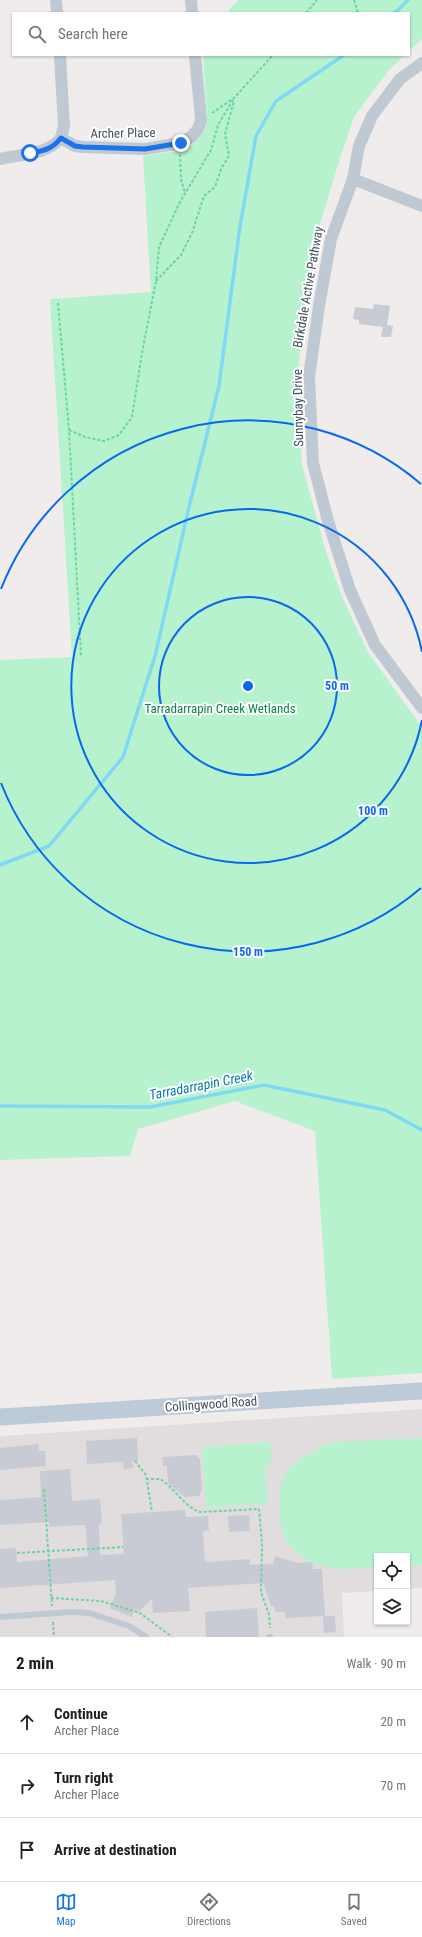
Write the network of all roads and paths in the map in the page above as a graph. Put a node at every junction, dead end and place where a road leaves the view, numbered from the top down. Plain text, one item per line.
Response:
1 (56, 0) edge
2 (191, 0) edge
3 (317, 0) edge
4 (354, 0) edge
5 (57, 12) edge
6 (192, 12) edge
7 (307, 12) edge
8 (358, 12) edge
9 (60, 56) edge
10 (195, 56) edge
11 (272, 56) edge
12 (422, 63) edge
13 (234, 98) junction
14 (201, 120) junction
15 (61, 138) junction
16 (181, 143) junction
17 (0, 159) edge
18 (353, 179) junction
19 (185, 194) junction
20 (422, 206) edge
21 (156, 281) junction
22 (58, 303) dead end
23 (69, 430) junction
24 (81, 656) dead end
25 (422, 708) edge
26 (422, 1391) edge
27 (0, 1417) edge
28 (134, 1461) dead end
29 (146, 1479) junction
30 (44, 1489) dead end
31 (152, 1512) dead end
32 (123, 1547) dead end
33 (48, 1552) junction
34 (17, 1553) dead end
35 (51, 1598) junction
36 (52, 1613) junction
37 (0, 1617) edge
38 (54, 1637) edge
39 (146, 1637) edge
40 (172, 1637) edge
41 (269, 1637) edge

1 - 5 street
2 - 6 street
3 - 7 path
4 - 8 path
9 - 15 street
10 - 14 street
11 - 13 path
12 - 18 street, Sunnybay Drive
13 - 14 path
13 - 19 path
13 - 21 path
14 - 16 street, Archer Place
15 - 16 street, Archer Place
15 - 17 street
16 - 19 path
18 - 20 street
18 - 25 street, Sunnybay Drive
19 - 21 path
21 - 23 path
22 - 23 path
23 - 24 path
26 - 27 street, Collingwood Road
28 - 29 path
29 - 31 path
29 - 41 path
30 - 33 path
32 - 33 path
33 - 34 path
33 - 35 path
35 - 36 path
35 - 40 path
36 - 37 lane
36 - 38 path
36 - 39 lane

